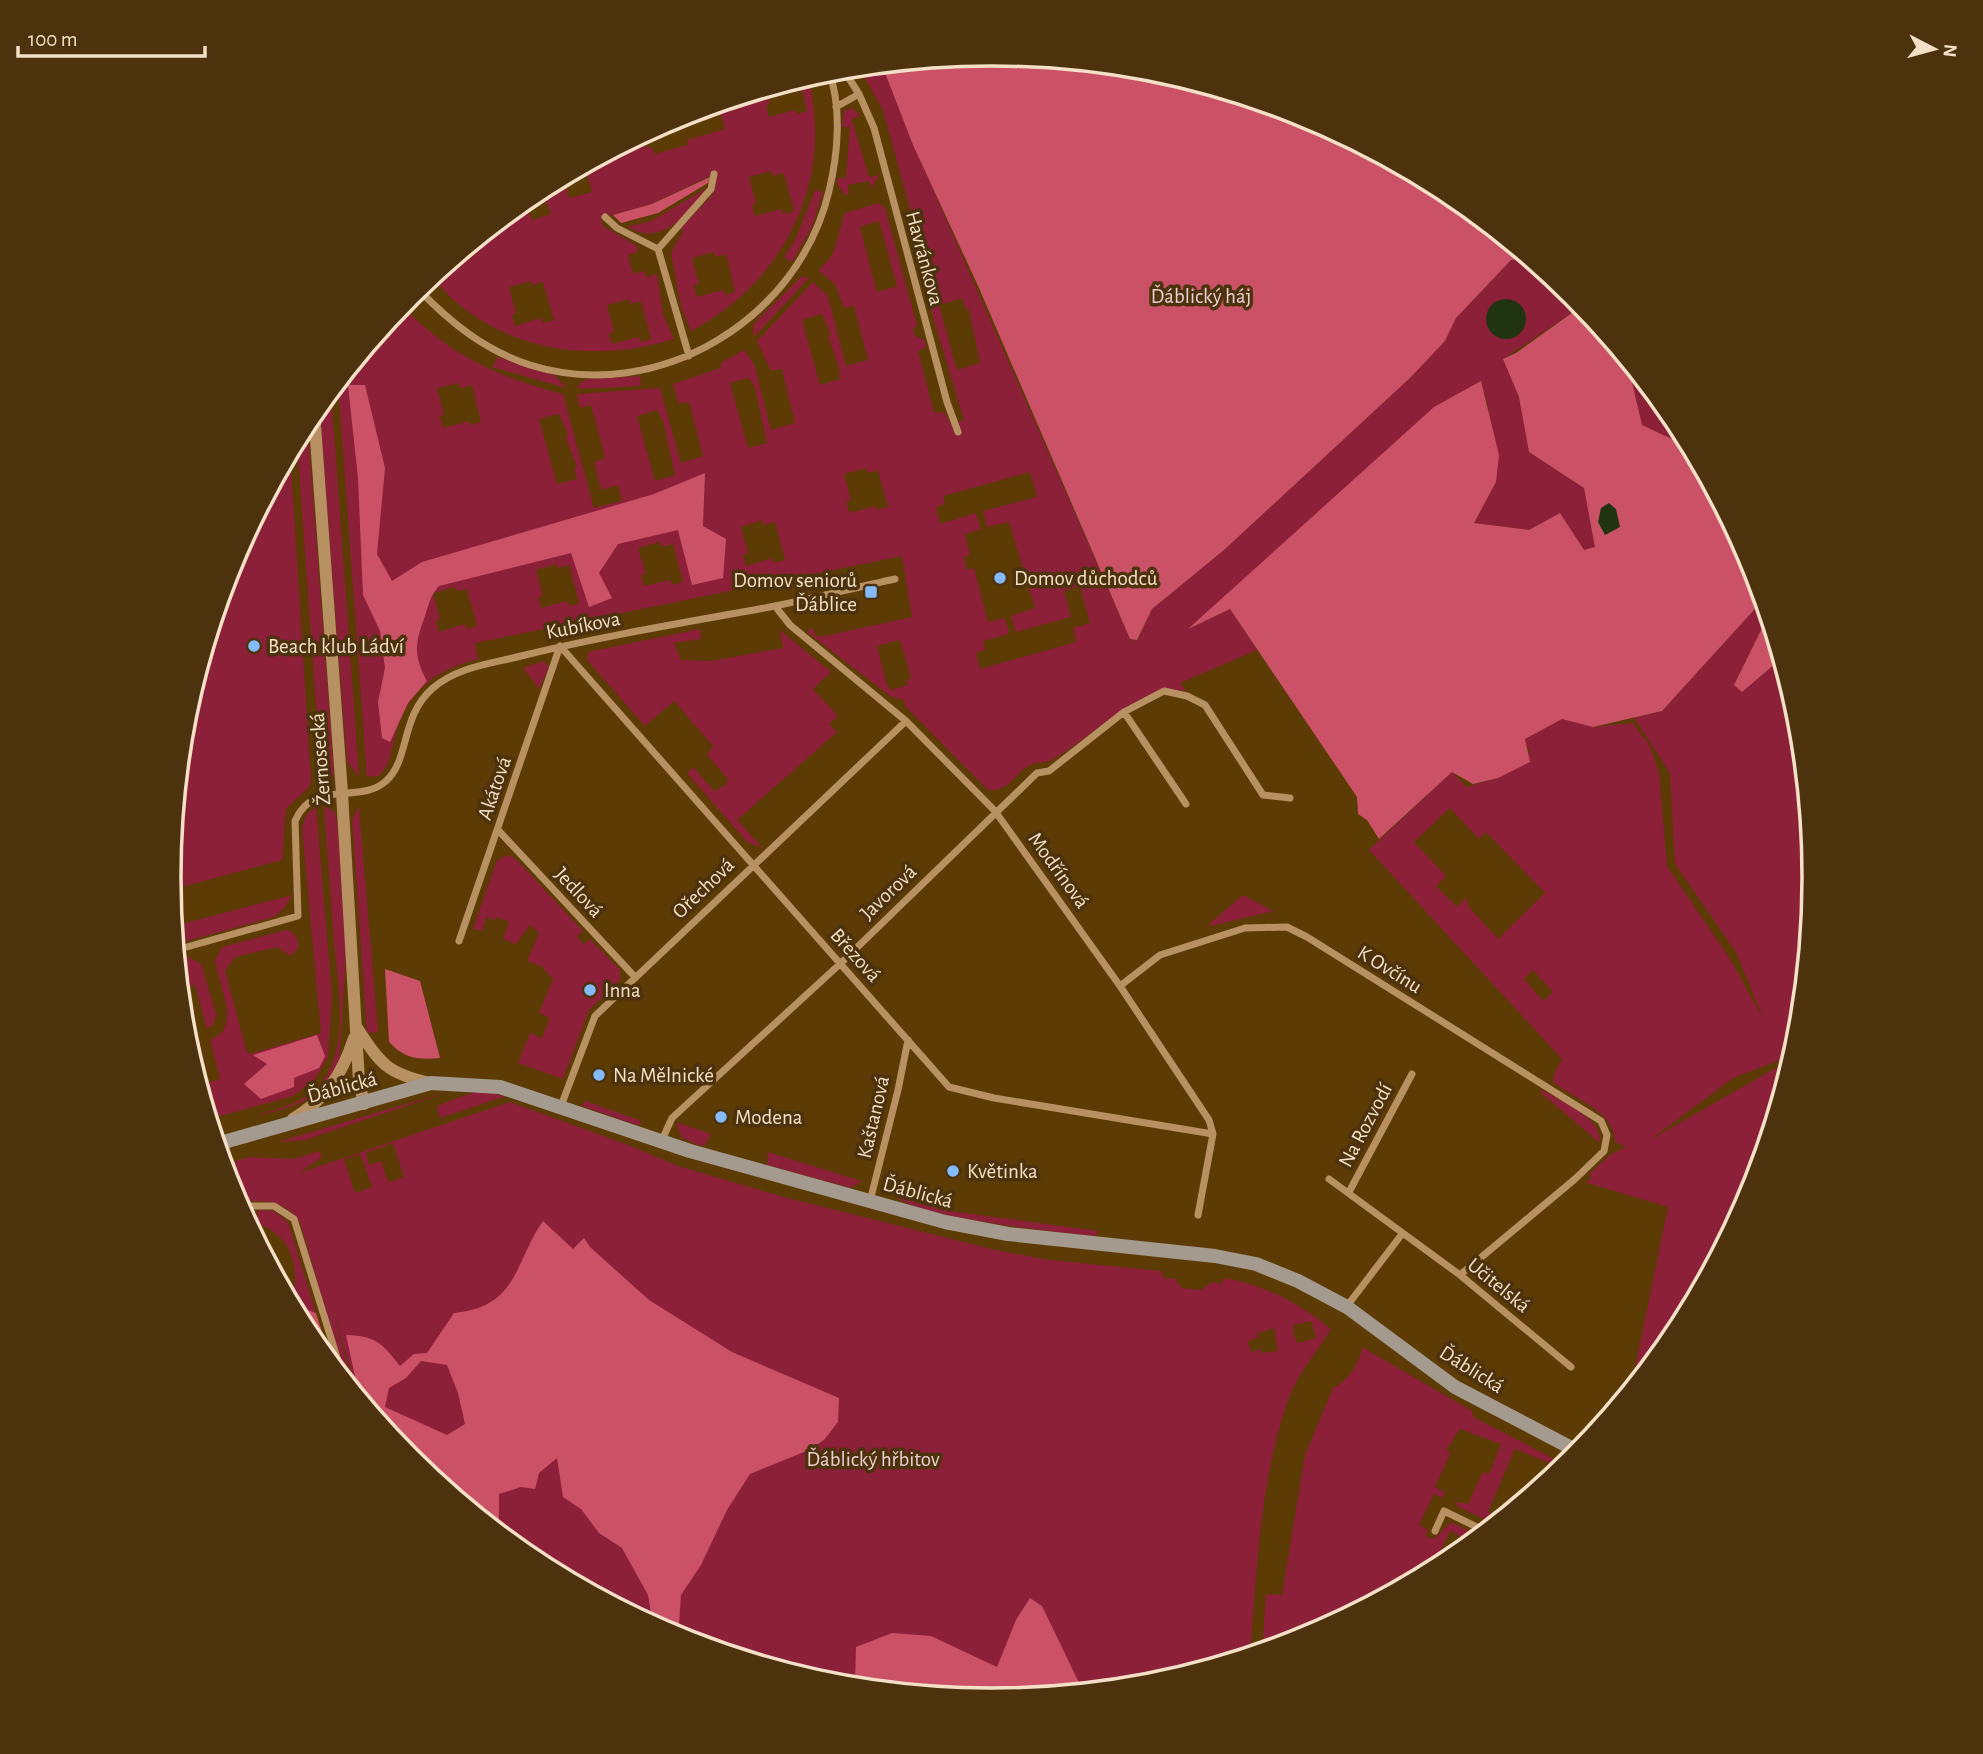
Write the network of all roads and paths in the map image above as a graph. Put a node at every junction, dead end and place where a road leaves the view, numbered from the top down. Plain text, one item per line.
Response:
1 (849, 79) edge
2 (831, 82) edge
3 (859, 94) junction
4 (836, 107) junction
5 (714, 174) dead end
6 (605, 217) dead end
7 (659, 249) junction
8 (426, 297) edge
9 (689, 356) junction
10 (315, 431) edge
11 (958, 432) dead end
12 (895, 579) dead end
13 (775, 606) junction
14 (560, 646) junction
15 (1124, 712) junction
16 (906, 721) junction
17 (342, 793) junction
18 (1290, 798) dead end
19 (1186, 804) dead end
20 (995, 811) junction
21 (498, 830) junction
22 (751, 866) junction
23 (459, 941) dead end
24 (185, 948) edge
25 (841, 963) junction
26 (635, 977) junction
27 (1120, 986) junction
28 (356, 1028) junction
29 (908, 1040) junction
30 (1412, 1074) dead end
31 (431, 1083) junction
32 (364, 1104) junction
33 (561, 1106) junction
34 (283, 1125) junction
35 (1213, 1134) junction
36 (225, 1142) edge
37 (661, 1142) junction
38 (1329, 1179) dead end
39 (1349, 1192) junction
40 (870, 1201) junction
41 (252, 1206) edge
42 (1198, 1215) dead end
43 (1402, 1234) junction
44 (1460, 1275) junction
45 (1347, 1307) junction
46 (335, 1351) edge
47 (1571, 1367) dead end
48 (1568, 1446) edge
49 (1476, 1527) edge
50 (1435, 1531) dead end

1 - 3 street, Havránkova
2 - 4 street
3 - 4 street
3 - 11 street, Havránkova
4 - 9 street
5 - 7 street
6 - 7 street
7 - 9 street
8 - 9 street
10 - 17 street, Žernosecká
12 - 13 street, Kubíkova
13 - 14 street, Kubíkova
13 - 16 street, Modřínová
14 - 17 street, Kubíkova
14 - 21 street, Akátová
14 - 22 street, Březová
15 - 18 street, Javorová
15 - 19 street
15 - 20 street, Javorová
16 - 20 street, Modřínová
16 - 22 street, Ořechová
17 - 24 street
17 - 28 street, Žernosecká
20 - 25 street, Javorová
20 - 27 street, Modřínová
21 - 23 street, Akátová
21 - 26 street, Jedlová
22 - 25 street, Březová
22 - 26 street, Ořechová
25 - 29 street, Březová
25 - 37 street, Javorová
26 - 33 street, Ořechová
27 - 35 street, Modřínová
27 - 44 street, K Ovčínu
28 - 31 street
28 - 32 street, Žernosecká
28 - 34 street
29 - 35 street, Březová
29 - 40 street, Kaštanová
30 - 39 street, Na Rozvodí
31 - 32 main road, Ďáblická
31 - 33 main road, Ďáblická
32 - 34 main road, Ďáblická
33 - 37 main road, Ďáblická
34 - 36 main road, Ďáblická
35 - 42 street
37 - 40 main road, Ďáblická
38 - 39 street, Učitelská
39 - 43 street, Učitelská
40 - 45 main road, Ďáblická
41 - 46 street
43 - 44 street, Učitelská
43 - 45 street
44 - 47 street, Učitelská
45 - 48 main road, Ďáblická
49 - 50 street

